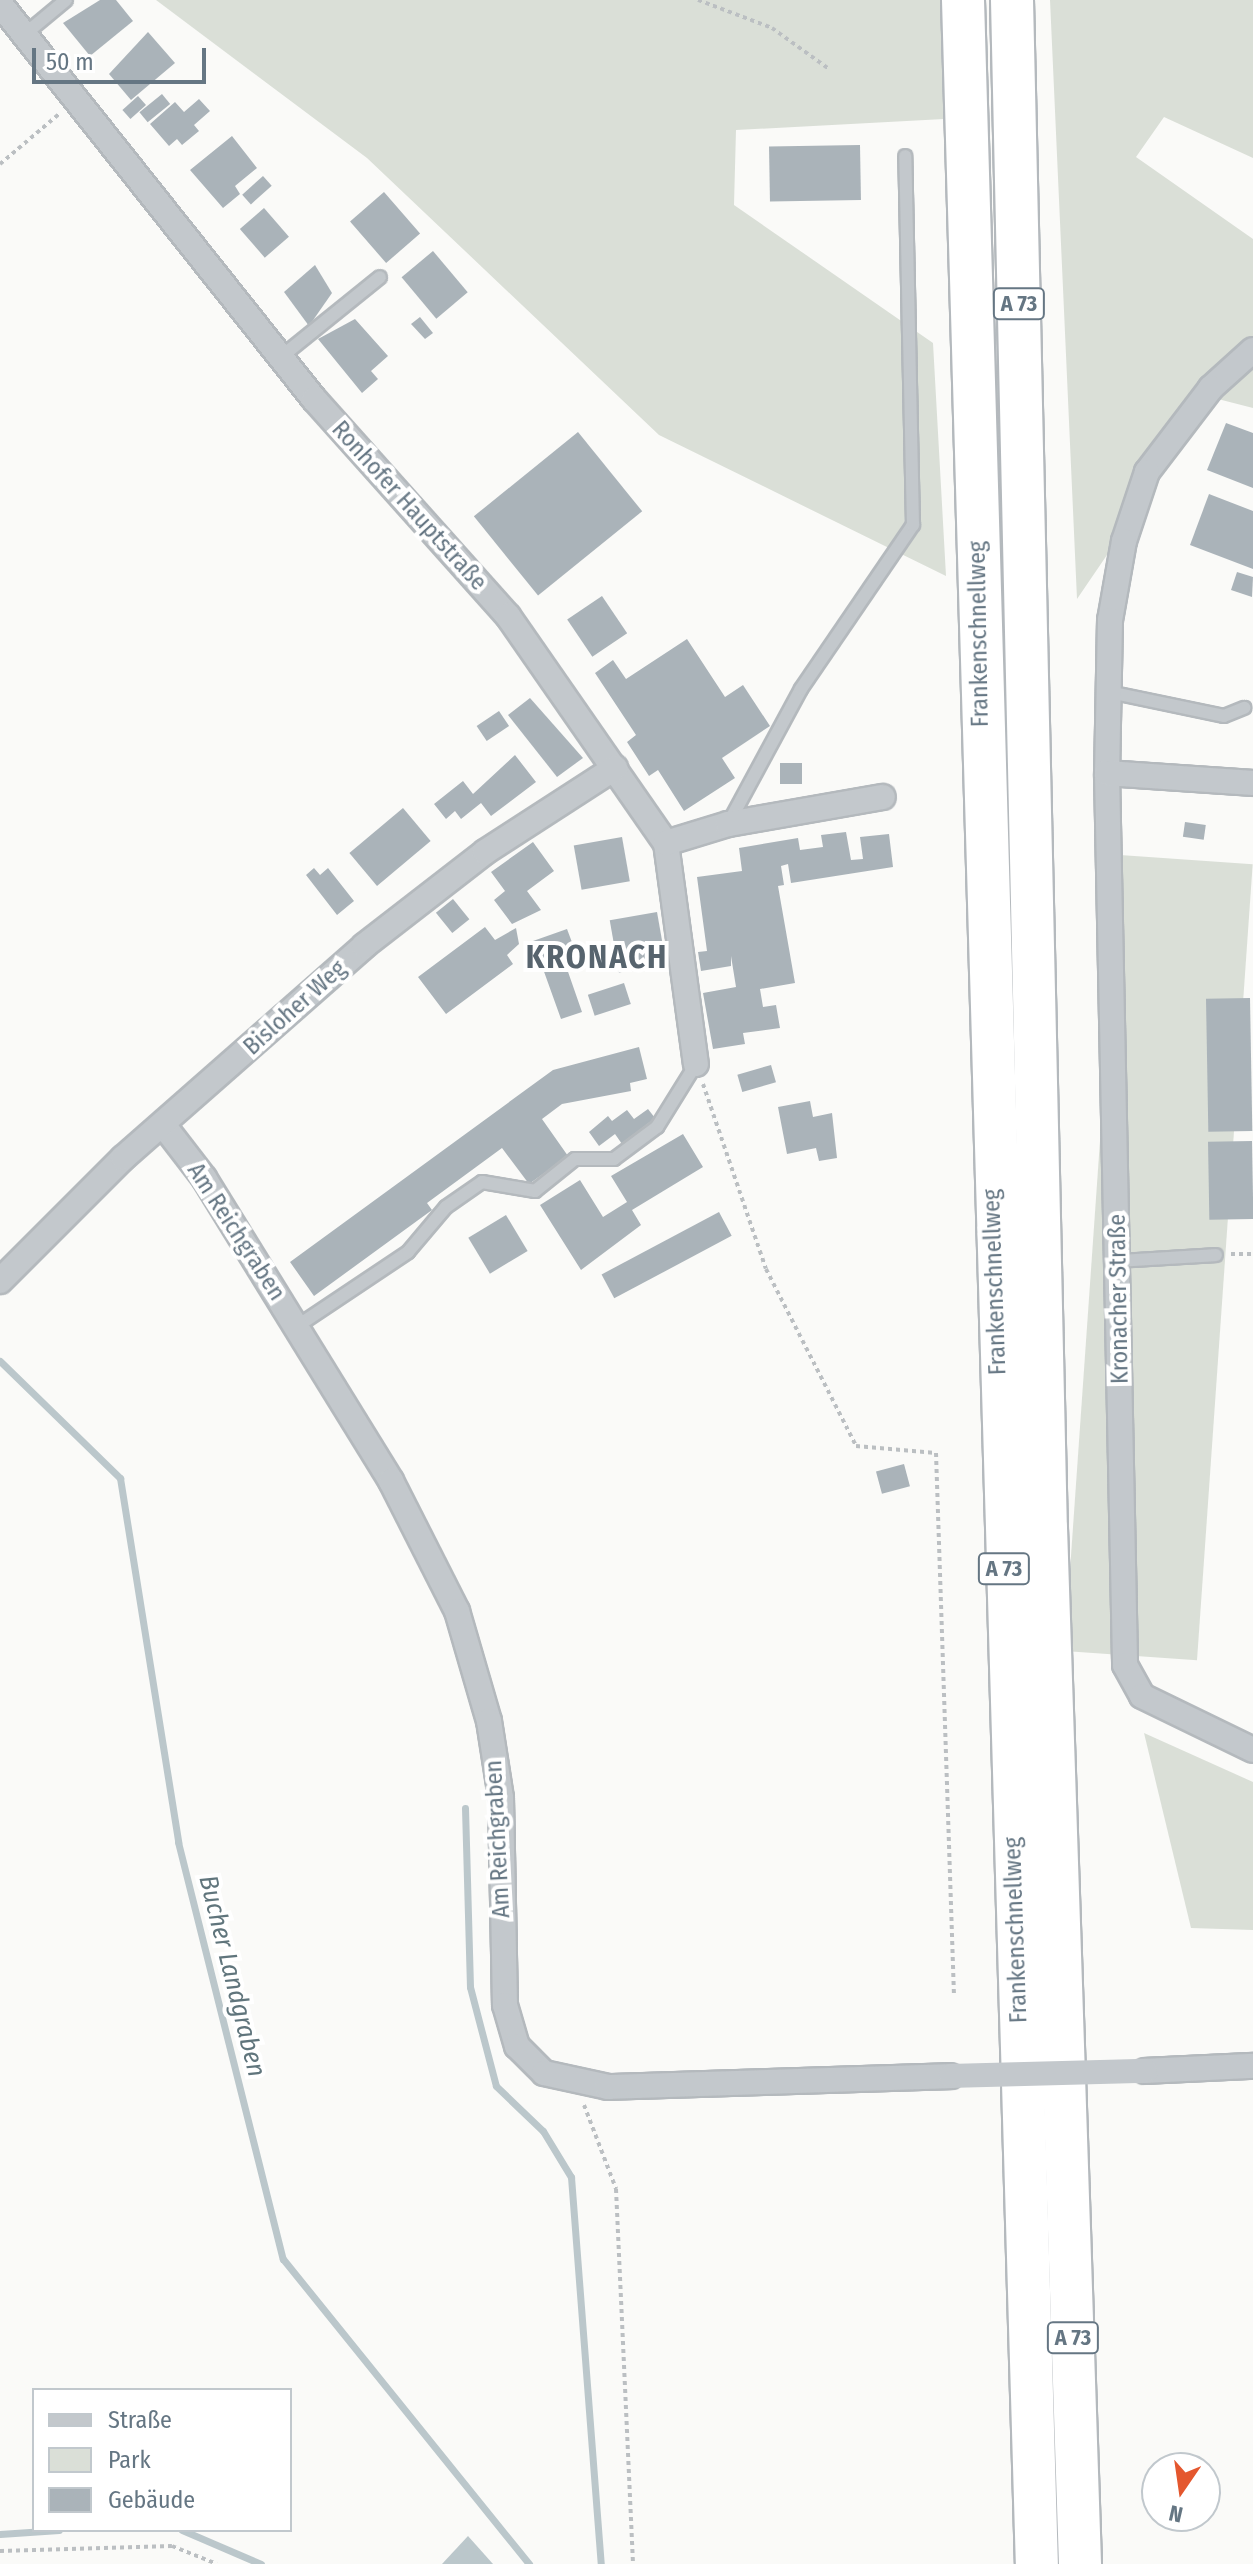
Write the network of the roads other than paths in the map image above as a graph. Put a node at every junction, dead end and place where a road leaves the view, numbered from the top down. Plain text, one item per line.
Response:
1 (66, 0) edge
2 (963, 0) edge
3 (1012, 0) edge
4 (0, 4) edge
5 (25, 34) junction
6 (905, 156) dead end
7 (380, 277) dead end
8 (1253, 350) edge
9 (281, 357) junction
10 (1109, 692) junction
11 (1244, 708) dead end
12 (615, 768) junction
13 (1107, 773) junction
14 (1253, 783) edge
15 (883, 797) dead end
16 (728, 824) junction
17 (666, 843) junction
18 (696, 1064) joint
19 (164, 1126) junction
20 (1216, 1255) dead end
21 (1118, 1261) junction
22 (0, 1281) edge
23 (296, 1327) junction
24 (1253, 1750) edge
25 (1253, 2066) edge
26 (1037, 2564) edge
27 (1080, 2564) edge

1 - 5 lane
2 - 26 highway, Frankenschnellweg / A 73
3 - 27 highway, Frankenschnellweg / A 73
4 - 5 street, Ronhofer Hauptstraße
5 - 9 street, Ronhofer Hauptstraße
6 - 16 lane
7 - 9 lane
8 - 10 street, Kronacher Straße
9 - 12 street, Ronhofer Hauptstraße
10 - 11 lane
10 - 13 street, Kronacher Straße
12 - 17 street, Ronhofer Hauptstraße
12 - 19 street, Bisloher Weg
13 - 14 street
13 - 21 street, Kronacher Straße
15 - 16 street
16 - 17 street
17 - 18 street, Ronhofer Hauptstraße
18 - 23 lane
19 - 22 street, Bisloher Weg
19 - 23 street, Am Reichgraben
20 - 21 lane
21 - 24 street, Kronacher Straße
23 - 25 street, Am Reichgraben, bridge

